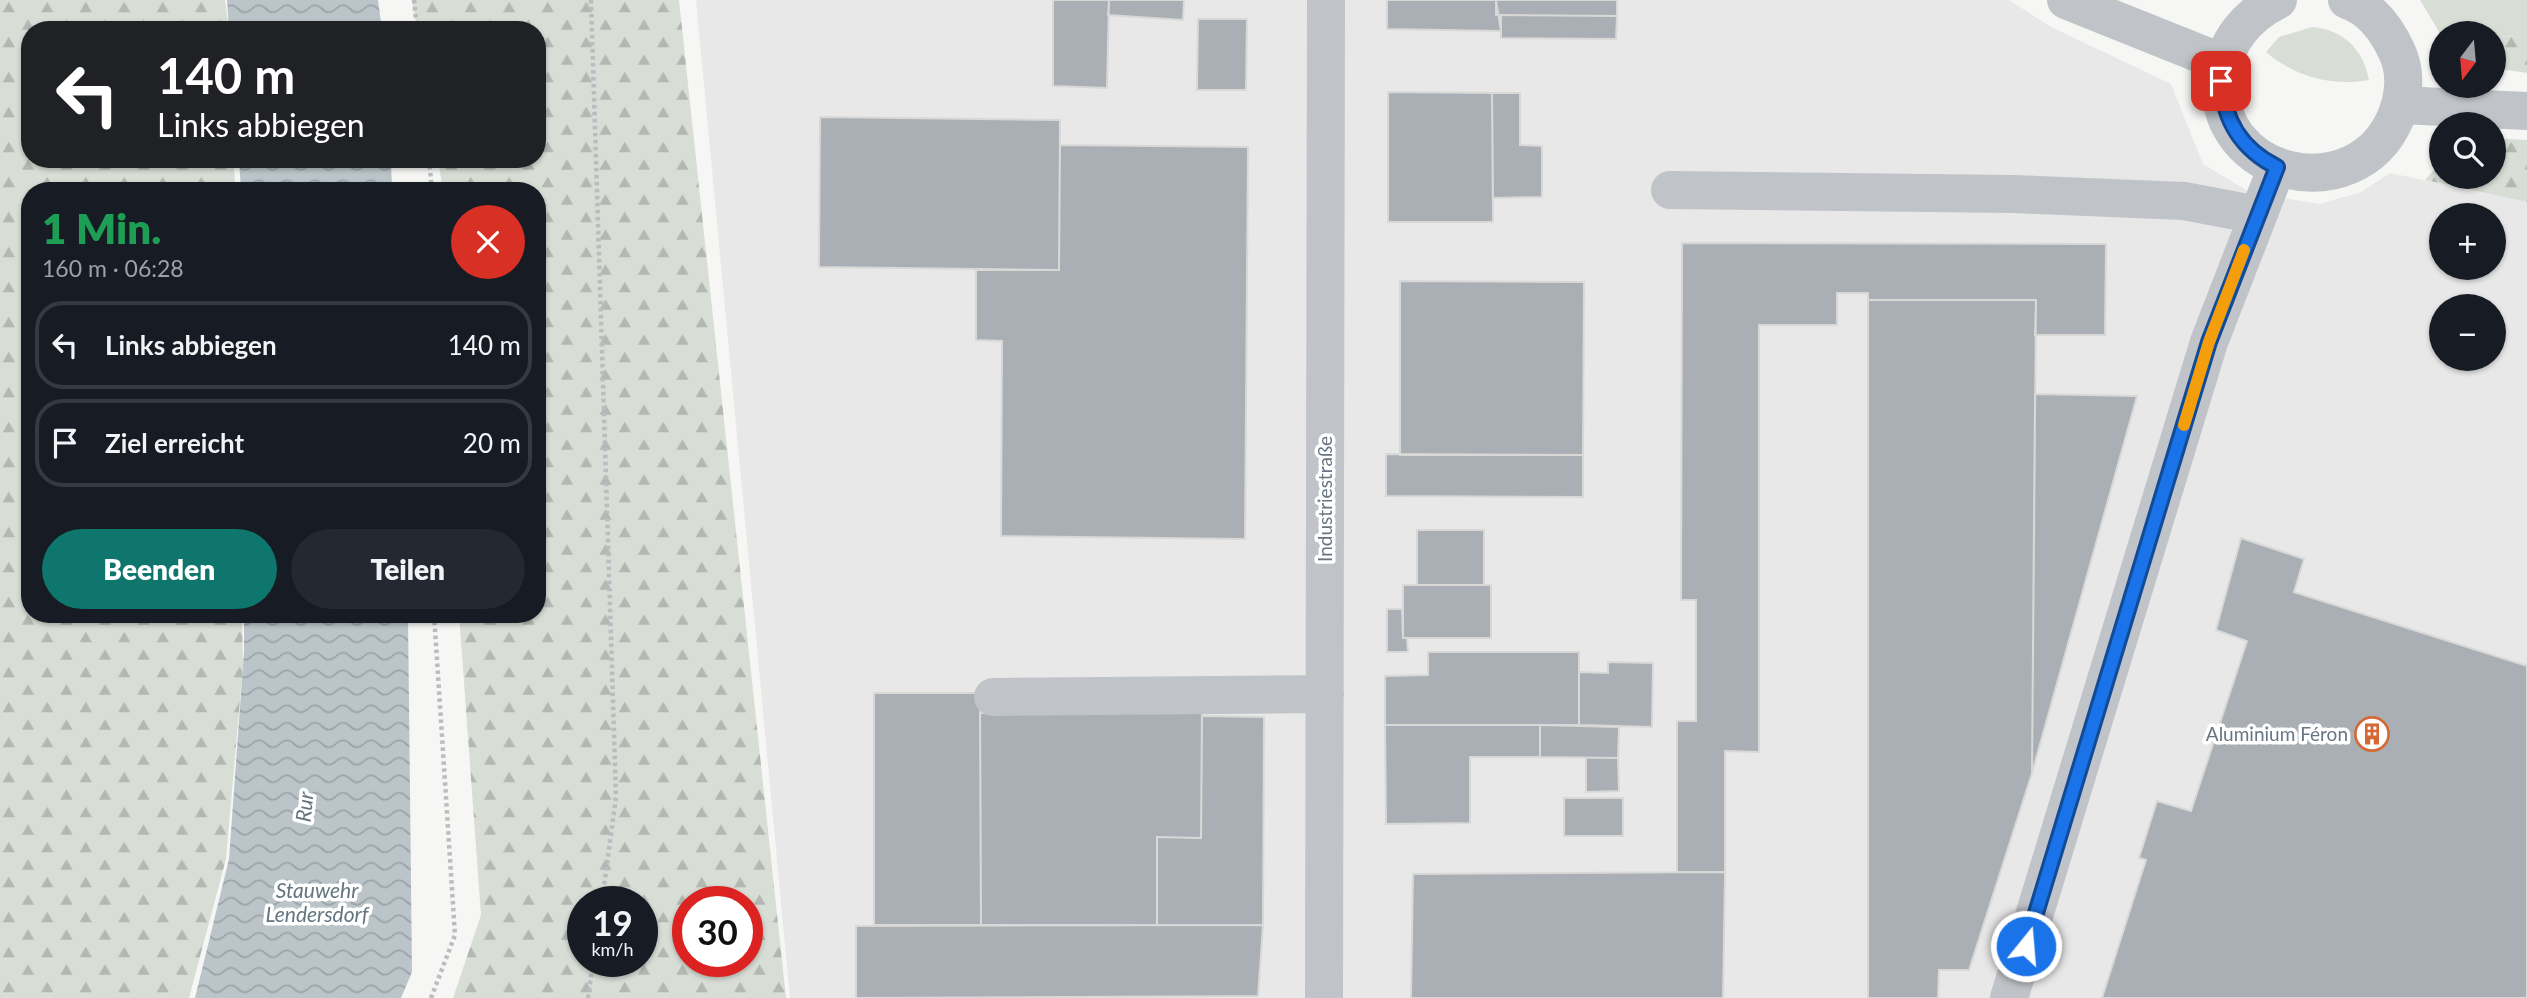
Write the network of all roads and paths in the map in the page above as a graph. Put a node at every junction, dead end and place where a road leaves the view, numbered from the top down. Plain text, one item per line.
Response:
1 (414, 0) edge
2 (591, 0) edge
3 (1326, 0) edge
4 (2066, 0) edge
5 (2277, 0) edge
6 (2347, 0) edge
7 (416, 21) edge
8 (2223, 63) junction
9 (2401, 105) junction
10 (2527, 111) edge
11 (2277, 167) junction
12 (1670, 190) dead end
13 (2258, 215) junction
14 (435, 623) edge
15 (1325, 694) junction
16 (993, 697) dead end
17 (603, 886) edge
18 (591, 977) edge
19 (431, 998) edge
20 (588, 998) edge
21 (1324, 998) edge
22 (2009, 998) edge

1 - 7 path
2 - 17 path
3 - 15 street, Industriestraße
4 - 8 street
5 - 8 street
6 - 9 street
8 - 11 street
9 - 10 street
9 - 11 street
11 - 13 street
12 - 13 street
13 - 22 street
14 - 19 path
15 - 16 street
15 - 21 street, Industriestraße
18 - 20 path

